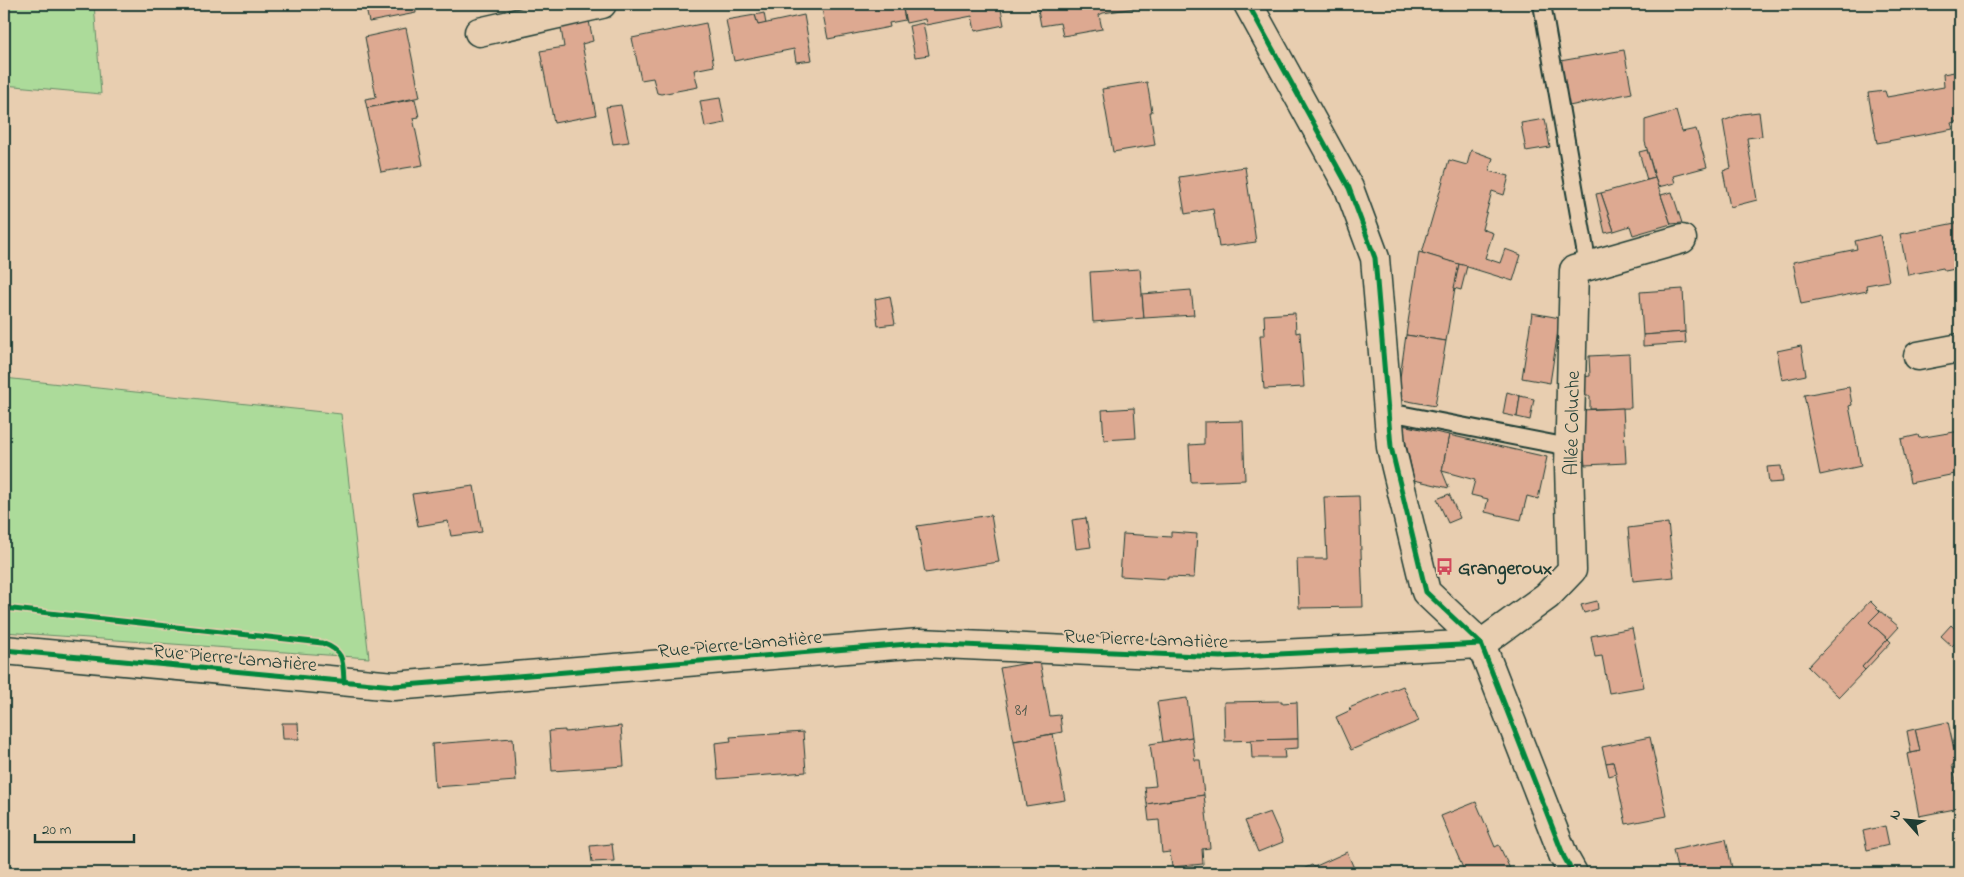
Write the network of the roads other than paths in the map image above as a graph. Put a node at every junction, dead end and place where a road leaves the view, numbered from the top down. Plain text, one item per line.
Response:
1 (602, 4) edge
2 (1248, 4) edge
3 (1542, 4) edge
4 (478, 32) dead end
5 (1682, 239) dead end
6 (1588, 266) junction
7 (1960, 348) edge
8 (1918, 356) dead end
9 (1389, 412) junction
10 (1569, 447) junction
11 (1481, 644) junction
12 (4, 650) edge
13 (1573, 873) edge

1 - 4 street
2 - 9 street
3 - 6 lane
5 - 6 street, Allée Coluche
6 - 10 street, Allée Coluche
7 - 8 street
9 - 10 lane
9 - 11 street
10 - 11 street, Allée Coluche
11 - 12 street, Rue Pierre Lamatière
11 - 13 street

